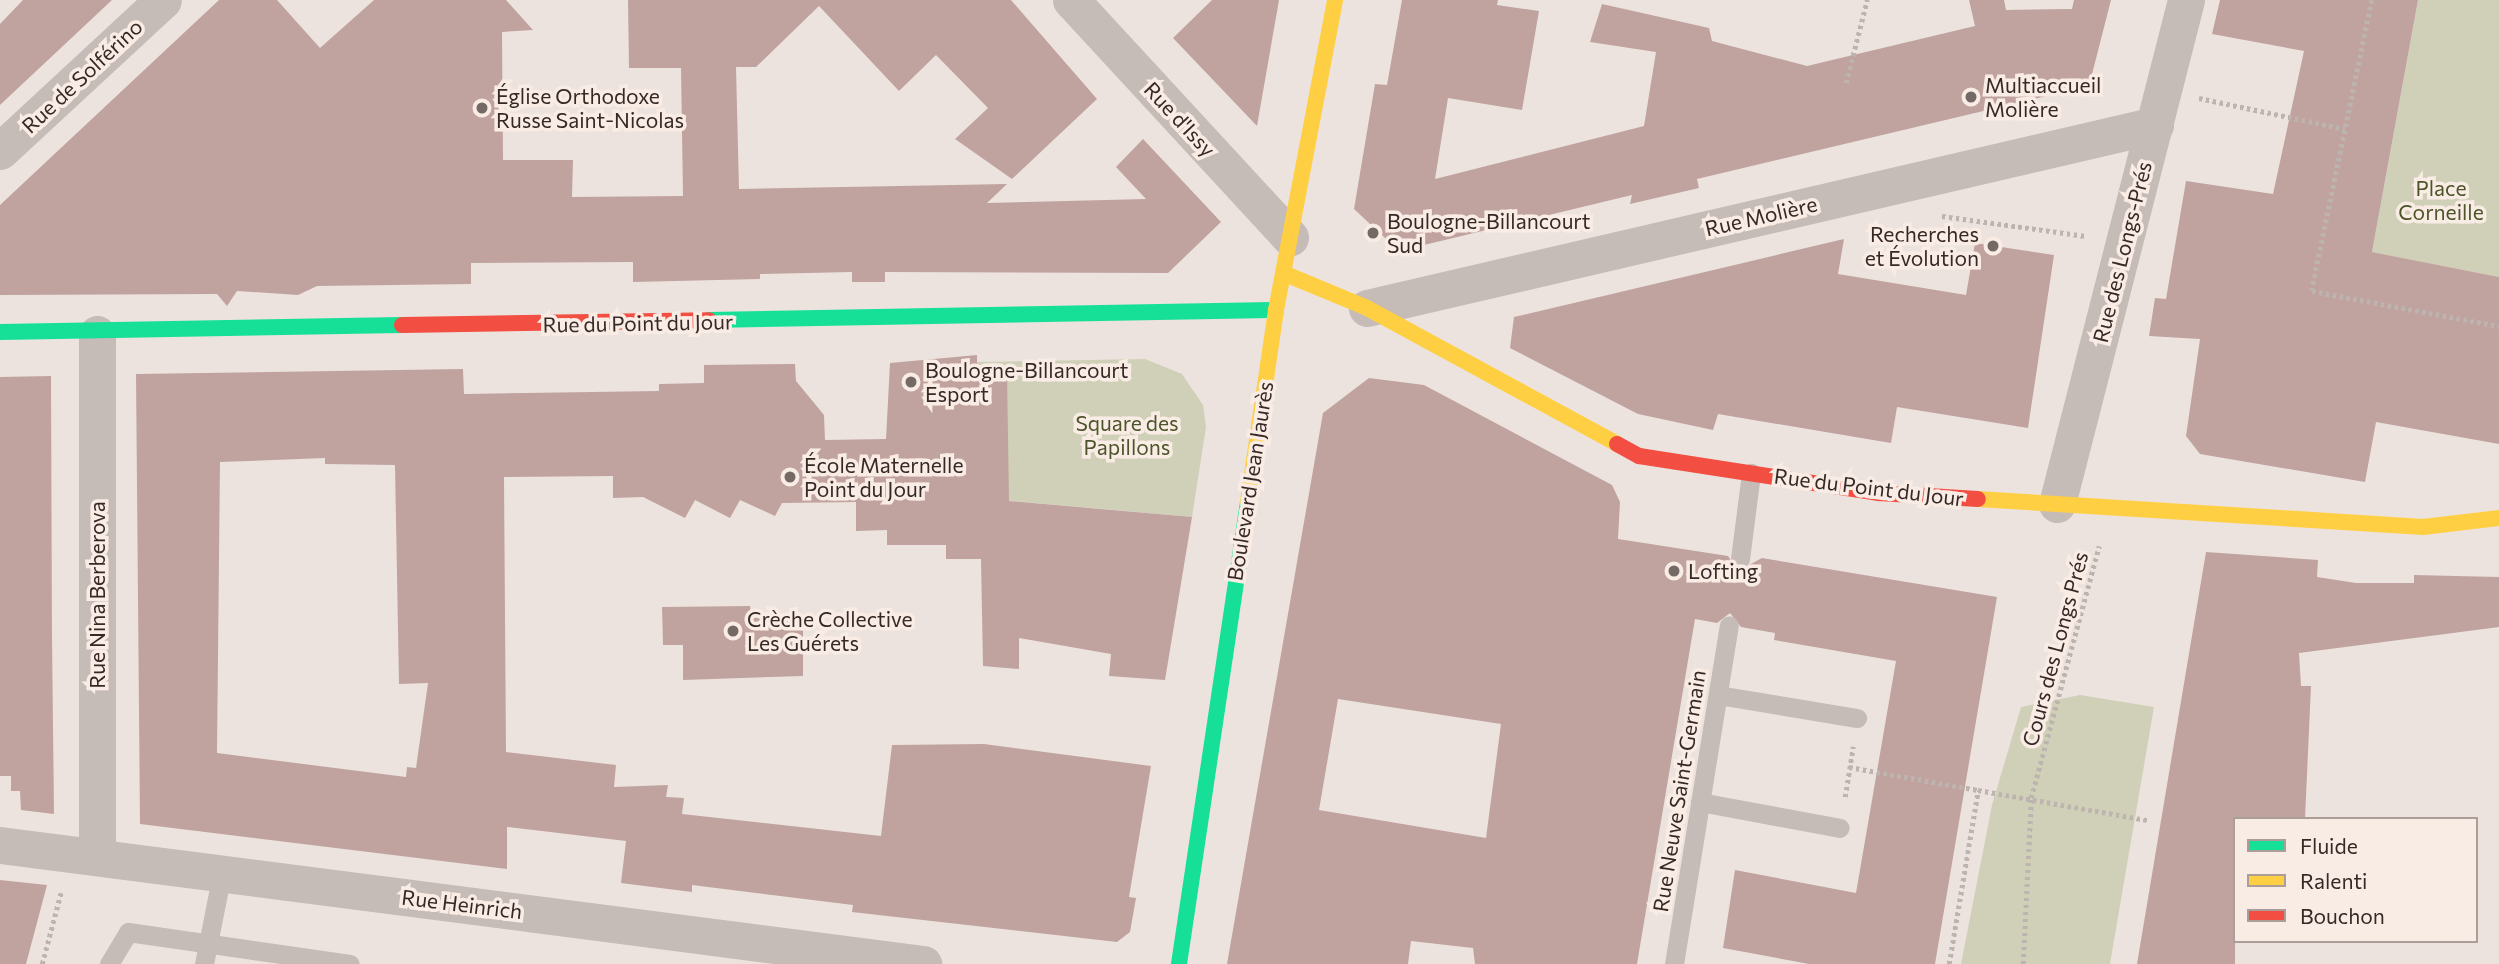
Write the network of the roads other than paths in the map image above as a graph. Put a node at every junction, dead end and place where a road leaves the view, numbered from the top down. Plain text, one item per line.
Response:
1 (163, 0) edge
2 (1071, 0) edge
3 (1335, 0) edge
4 (2186, 0) edge
5 (2159, 108) junction
6 (0, 151) edge
7 (1290, 237) junction
8 (1283, 273) junction
9 (1367, 308) junction
10 (1276, 310) junction
11 (0, 332) edge
12 (97, 334) junction
13 (1751, 473) junction
14 (2057, 504) junction
15 (2499, 519) edge
16 (1740, 559) dead end
17 (1729, 625) dead end
18 (1718, 695) junction
19 (1857, 719) road end
20 (1700, 802) junction
21 (1840, 828) road end
22 (0, 845) edge
23 (84, 855) junction
24 (222, 873) junction
25 (209, 943) junction
26 (284, 959) edge
27 (109, 964) edge
28 (204, 964) edge
29 (350, 964) edge
30 (923, 964) edge
31 (1179, 964) edge
32 (1674, 964) edge

1 - 6 street, Rue de Solférino
2 - 7 street, Rue d'Issy
3 - 7 street, Boulevard Jean Jaurès
4 - 5 street, Rue des Longs-Prés
5 - 9 street, Rue Molière
5 - 14 street, Rue des Longs-Prés
7 - 8 street, Boulevard Jean Jaurès
8 - 9 street, Rue du Point du Jour
8 - 10 street, Boulevard Jean Jaurès
9 - 13 street, Rue du Point du Jour
10 - 12 street, Rue du Point du Jour
10 - 31 street, Boulevard Jean Jaurès
11 - 12 street, Rue du Point du Jour
12 - 23 street, Rue Nina Berberova
13 - 14 street, Rue du Point du Jour
13 - 16 lane
14 - 15 street, Rue du Point du Jour
17 - 18 lane, Rue Neuve Saint-Germain
18 - 19 lane
18 - 20 lane, Rue Neuve Saint-Germain
20 - 21 lane
20 - 32 lane, Rue Neuve Saint-Germain
22 - 23 street, Rue Heinrich
23 - 24 street, Rue Heinrich
24 - 25 lane
24 - 30 street, Rue Heinrich
25 - 26 lane
25 - 27 lane
25 - 28 lane
26 - 29 lane

